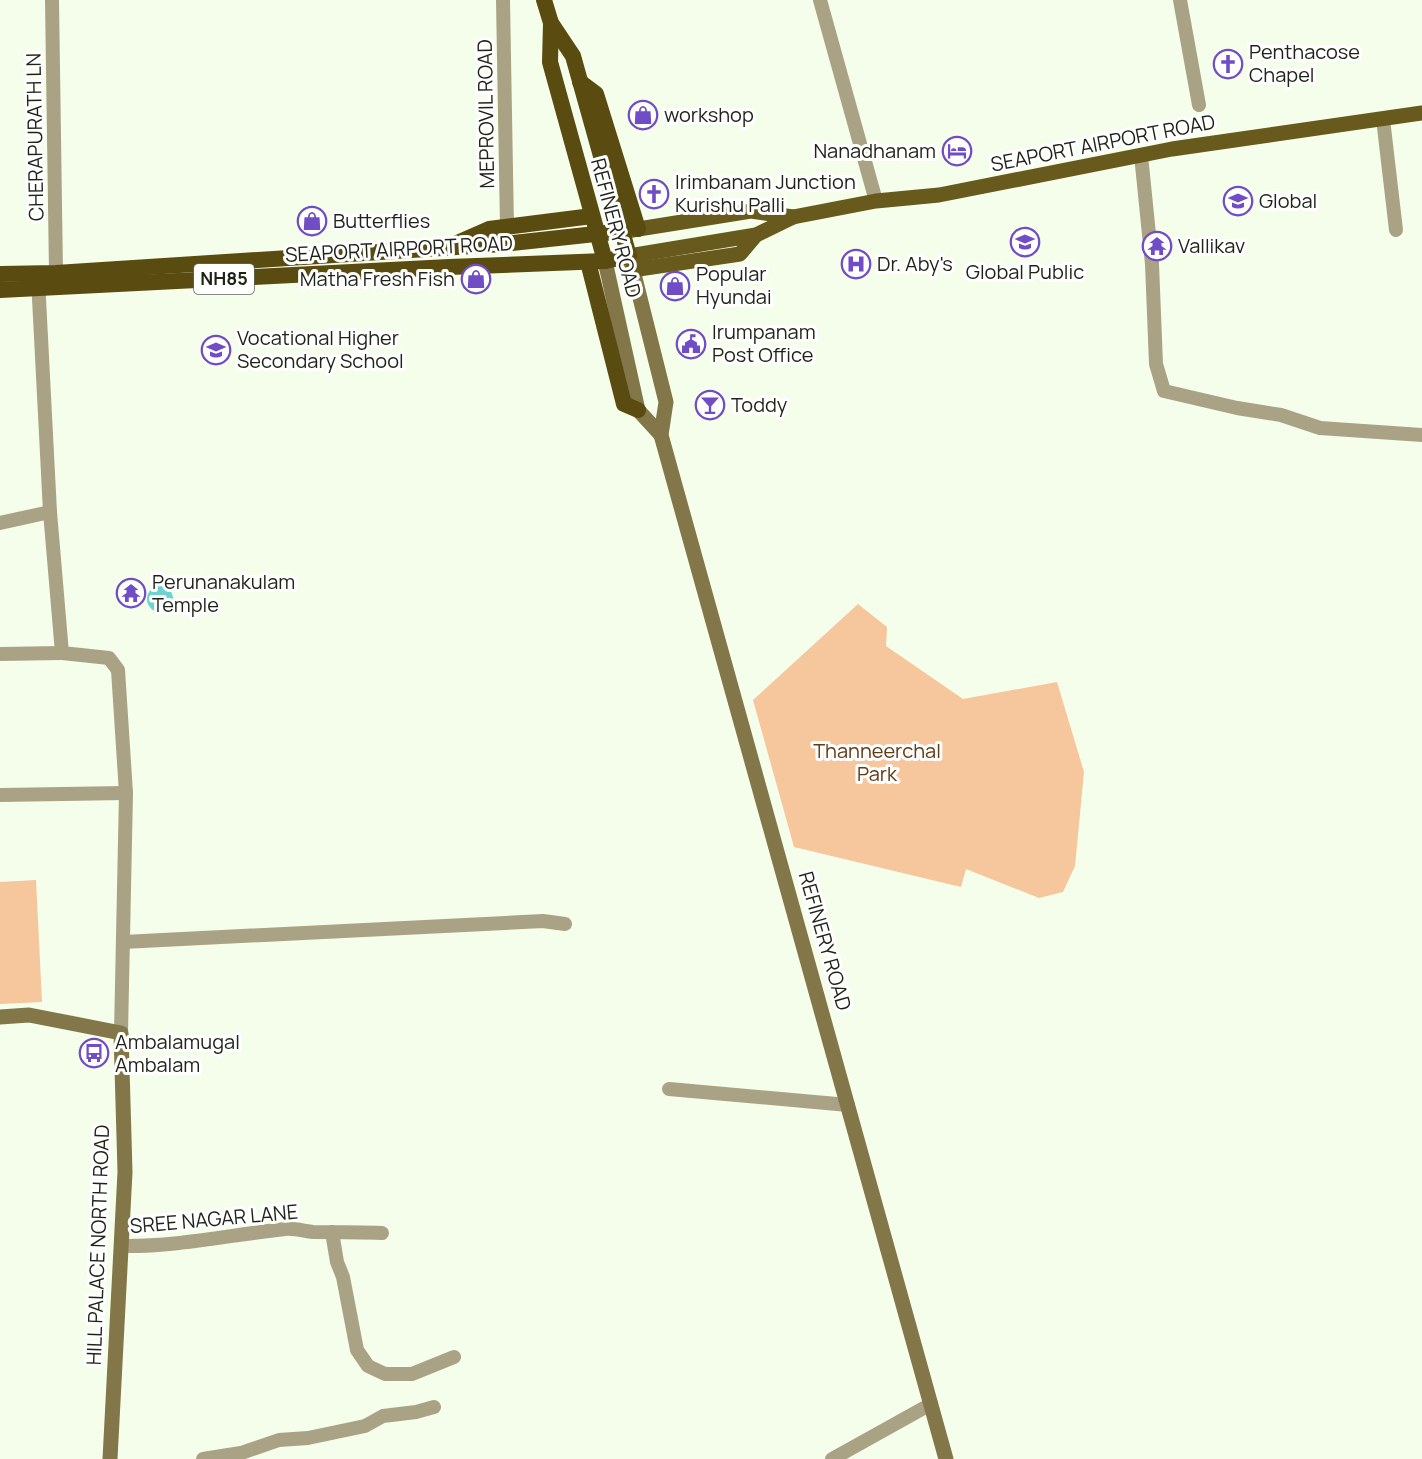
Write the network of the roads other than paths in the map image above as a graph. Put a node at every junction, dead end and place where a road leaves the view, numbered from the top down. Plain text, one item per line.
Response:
1 (52, 0) edge
2 (503, 0) edge
3 (544, 0) edge
4 (820, 0) edge
5 (1180, 0) edge
6 (551, 23) junction
7 (1199, 105) dead end
8 (1422, 113) edge
9 (1383, 118) junction
10 (1141, 155) junction
11 (876, 201) junction
12 (592, 216) junction
13 (793, 217) junction
14 (507, 227) junction
15 (631, 230) junction
16 (1396, 230) dead end
17 (598, 234) junction
18 (448, 248) junction
19 (596, 261) junction
20 (631, 263) junction
21 (56, 273) junction
22 (0, 274) edge
23 (38, 281) junction
24 (0, 290) edge
25 (638, 410) joint
26 (661, 435) junction
27 (1422, 435) edge
28 (50, 512) junction
29 (0, 523) edge
30 (62, 652) junction
31 (0, 654) edge
32 (126, 793) junction
33 (0, 795) edge
34 (565, 924) dead end
35 (123, 942) junction
36 (0, 1017) edge
37 (122, 1033) junction
38 (669, 1089) dead end
39 (848, 1105) junction
40 (332, 1232) junction
41 (382, 1233) dead end
42 (121, 1246) junction
43 (454, 1357) dead end
44 (931, 1404) junction
45 (434, 1407) dead end
46 (110, 1459) edge
47 (203, 1459) edge
48 (832, 1459) edge
49 (946, 1459) edge

1 - 21 street, CHERAPURATH LN
2 - 14 street, MEPROVIL ROAD
3 - 6 highway, REFINERY ROAD
4 - 11 street
5 - 7 street
6 - 12 highway, REFINERY ROAD
6 - 15 highway, REFINERY ROAD
8 - 9 main road, SEAPORT AIRPORT ROAD
9 - 10 main road, SEAPORT AIRPORT ROAD
9 - 16 street
10 - 11 main road, SEAPORT AIRPORT ROAD
10 - 27 street
11 - 13 main road, SEAPORT AIRPORT ROAD
12 - 14 highway
12 - 17 highway, REFINERY ROAD
13 - 15 main road, SEAPORT AIRPORT ROAD
13 - 20 main road, SEAPORT AIRPORT ROAD
14 - 18 highway
15 - 17 highway, SEAPORT AIRPORT ROAD / NH85
15 - 20 highway, REFINERY ROAD
17 - 18 highway, SEAPORT AIRPORT ROAD / NH85
17 - 19 highway, REFINERY ROAD
18 - 21 highway, SEAPORT AIRPORT ROAD / NH85
19 - 20 highway, SEAPORT AIRPORT ROAD / NH85
19 - 23 highway, SEAPORT AIRPORT ROAD / NH85
19 - 25 highway, REFINERY ROAD
20 - 26 main road, REFINERY ROAD
21 - 23 highway, SEAPORT AIRPORT ROAD / NH85
22 - 23 highway, SEAPORT AIRPORT ROAD / NH85
23 - 24 highway, SEAPORT AIRPORT ROAD / NH85
23 - 28 street
25 - 26 main road, REFINERY ROAD
26 - 39 main road, REFINERY ROAD
28 - 29 street
28 - 30 street
30 - 31 street
30 - 32 street
32 - 33 street
32 - 35 street
34 - 35 street
35 - 37 street
36 - 37 main road
37 - 42 main road, HILL PALACE NORTH ROAD
38 - 39 street
39 - 44 main road, REFINERY ROAD
40 - 41 street, SREE NAGAR LANE
40 - 42 street, SREE NAGAR LANE
40 - 43 street
42 - 46 main road, HILL PALACE NORTH ROAD
44 - 48 street
44 - 49 main road, REFINERY ROAD
45 - 47 street

